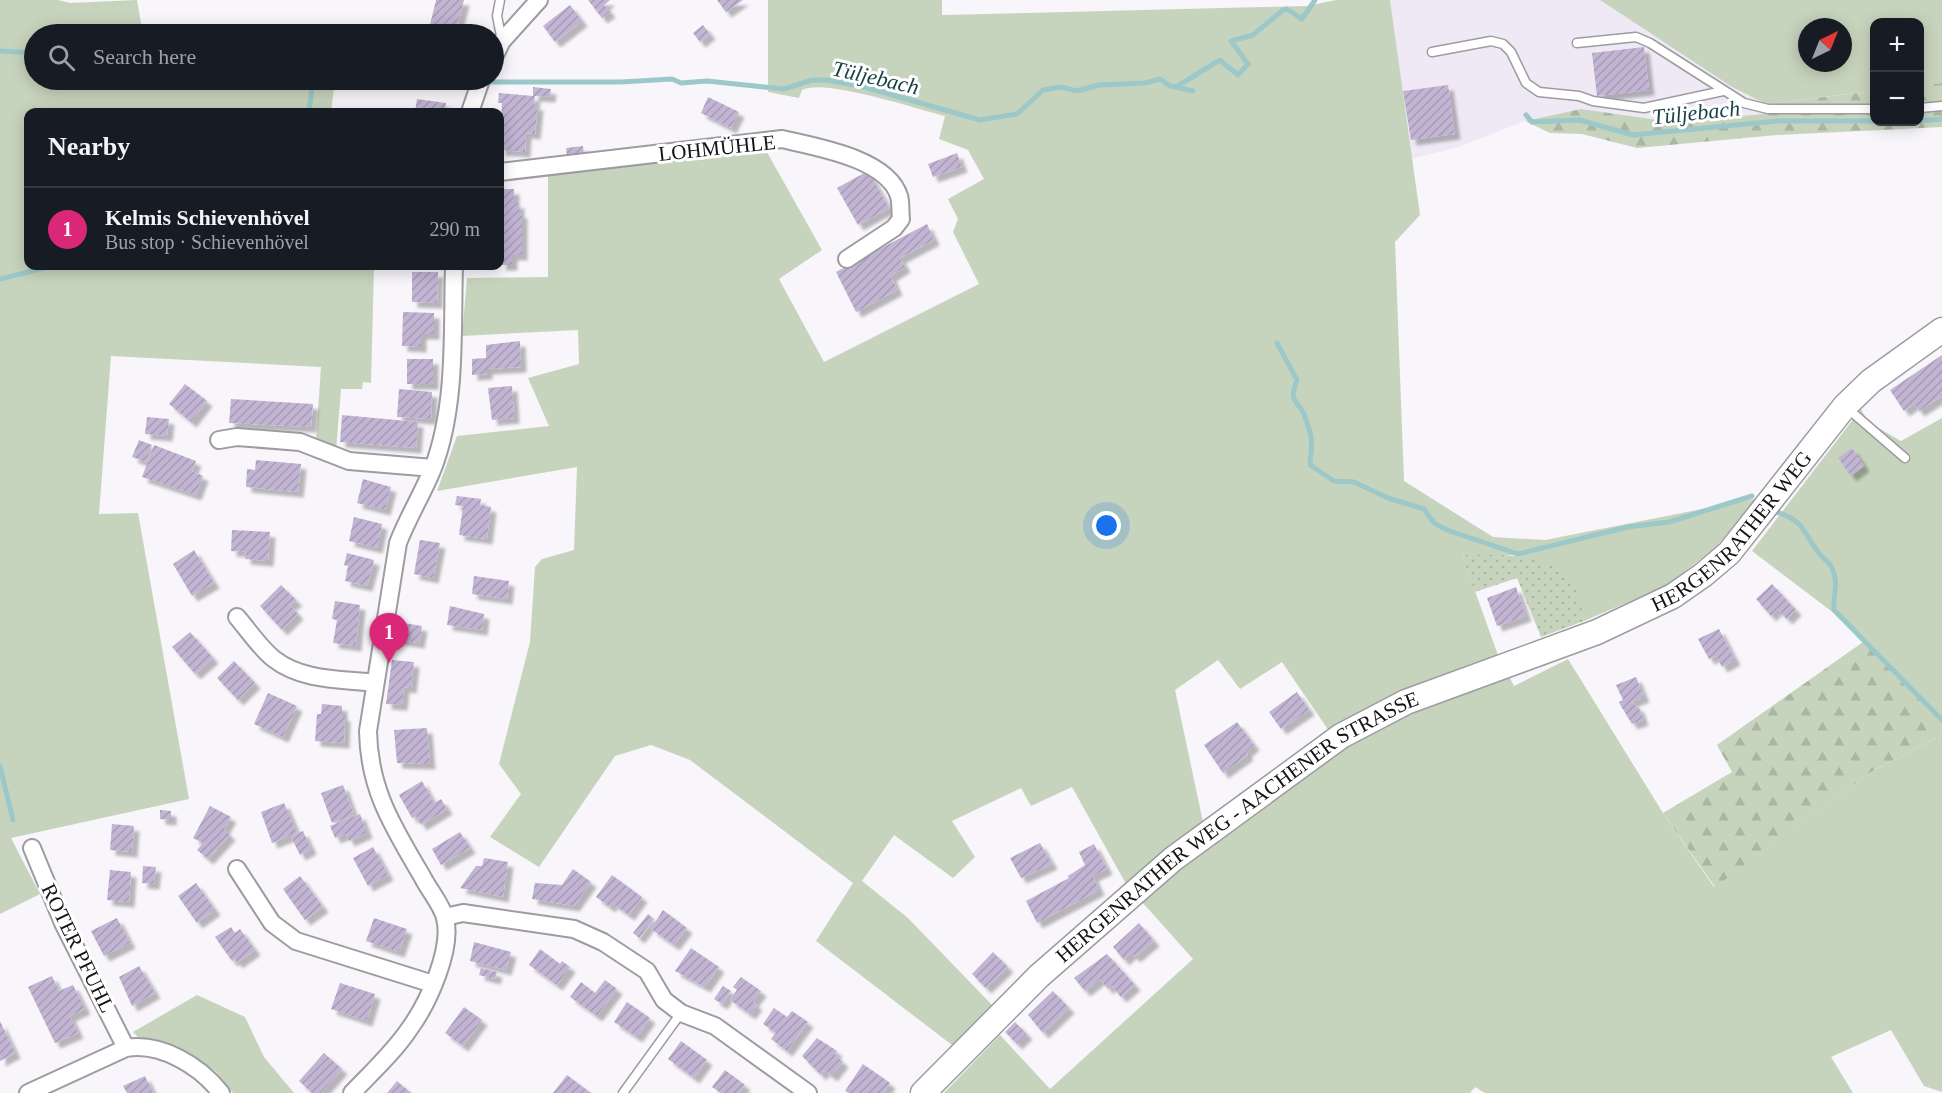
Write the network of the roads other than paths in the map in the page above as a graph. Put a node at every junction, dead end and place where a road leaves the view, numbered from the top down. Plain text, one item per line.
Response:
1 (500, 0) edge
2 (539, 0) edge
3 (499, 24) edge
4 (504, 39) edge
5 (1578, 42) dead end
6 (1432, 52) dead end
7 (478, 90) edge
8 (1723, 91) junction
9 (1942, 106) edge
10 (471, 108) edge
11 (1924, 108) edge
12 (1870, 109) edge
13 (504, 172) edge
14 (847, 259) dead end
15 (454, 270) edge
16 (1942, 330) edge
17 (1845, 406) junction
18 (219, 440) dead end
19 (1905, 458) dead end
20 (433, 468) junction
21 (237, 617) dead end
22 (1597, 632) joint
23 (375, 683) junction
24 (32, 848) dead end
25 (237, 869) dead end
26 (445, 916) junction
27 (433, 984) junction
28 (681, 1013) junction
29 (126, 1048) junction
30 (28, 1093) edge
31 (221, 1093) edge
32 (352, 1093) edge
33 (623, 1093) edge
34 (808, 1093) edge
35 (923, 1093) edge

1 - 3 lane
2 - 4 street
5 - 8 lane
6 - 8 lane
7 - 10 street
8 - 12 lane
9 - 11 lane
13 - 14 street, LOHMÜHLE
15 - 20 street
16 - 17 street, HERGENRATHER WEG
17 - 19 lane
17 - 22 street, HERGENRATHER WEG
18 - 20 street
20 - 23 street
21 - 23 street
22 - 35 street, HERGENRATHER WEG - AACHENER STRASSE
23 - 26 street
24 - 29 street, ROTER PFUHL
25 - 27 street
26 - 27 street
26 - 28 street
27 - 32 street
28 - 33 lane
28 - 34 street
29 - 30 street
29 - 31 street

